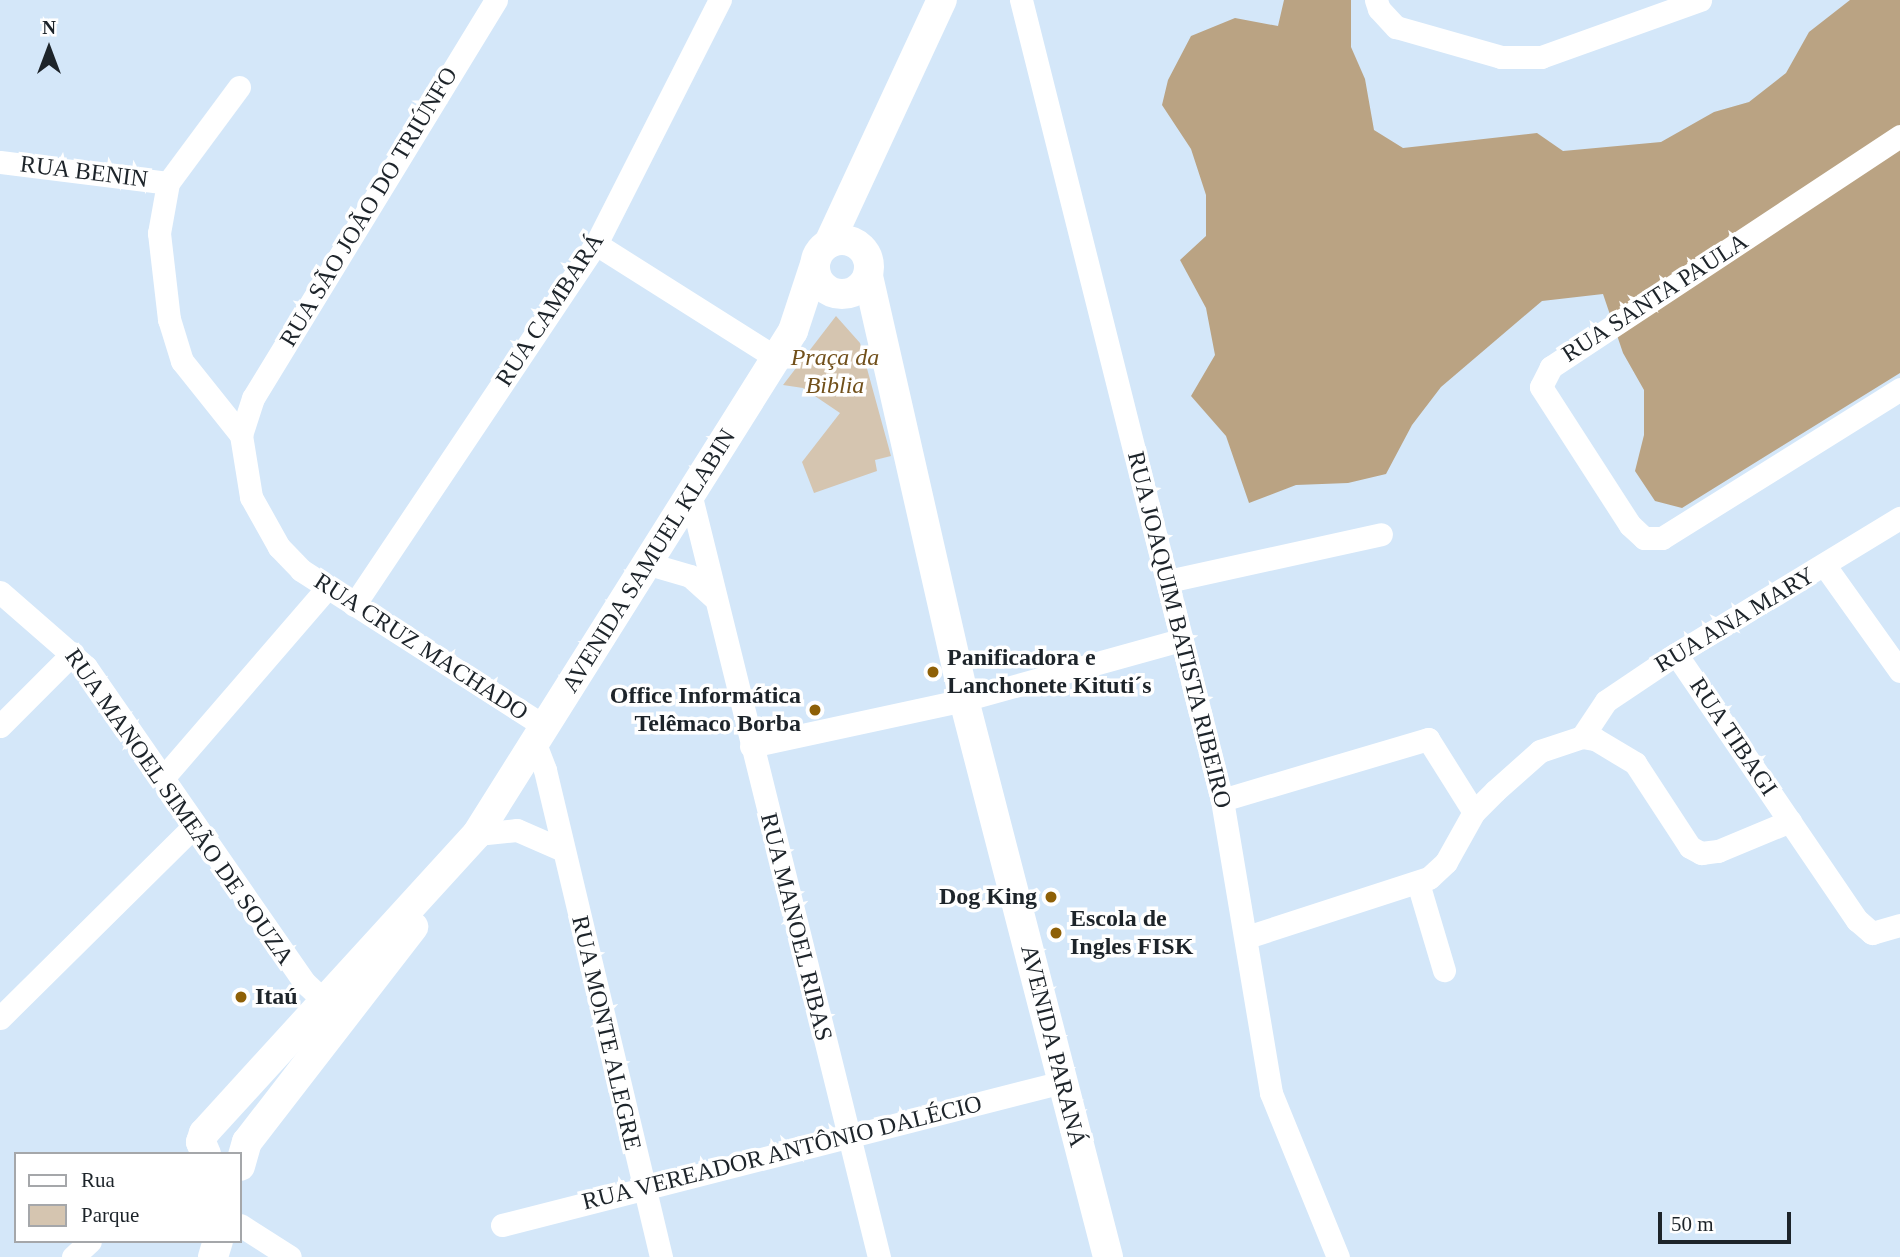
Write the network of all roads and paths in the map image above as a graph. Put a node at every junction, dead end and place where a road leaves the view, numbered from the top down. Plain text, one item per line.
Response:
1 (496, 0) edge
2 (942, 0) edge
3 (1021, 0) edge
4 (1376, 0) edge
5 (1699, 0) edge
6 (713, 2) edge
7 (239, 87) dead end
8 (1900, 136) edge
9 (0, 162) edge
10 (862, 170) junction
11 (169, 183) junction
12 (596, 244) junction
13 (821, 255) junction
14 (854, 279) junction
15 (793, 331) junction
16 (776, 358) junction
17 (1900, 389) edge
18 (243, 425) junction
19 (691, 497) junction
20 (1900, 518) edge
21 (1381, 534) dead end
22 (649, 564) junction
23 (1825, 566) junction
24 (1168, 581) junction
25 (326, 589) junction
26 (0, 592) edge
27 (713, 597) junction
28 (354, 605) junction
29 (1181, 640) junction
30 (73, 653) junction
31 (1676, 654) junction
32 (1900, 671) edge
33 (964, 700) junction
34 (0, 726) edge
35 (539, 734) junction
36 (1589, 738) junction
37 (751, 746) junction
38 (163, 778) junction
39 (1222, 800) junction
40 (1474, 812) junction
41 (1790, 821) junction
42 (194, 826) junction
43 (472, 840) junction
44 (563, 850) junction
45 (1418, 883) junction
46 (1900, 925) edge
47 (1247, 937) junction
48 (1444, 970) dead end
49 (332, 1009) junction
50 (0, 1018) edge
51 (1062, 1082) junction
52 (849, 1136) junction
53 (204, 1151) edge
54 (243, 1154) edge
55 (643, 1189) junction
56 (502, 1225) dead end
57 (242, 1226) edge
58 (88, 1243) edge
59 (73, 1257) edge
60 (290, 1257) edge
61 (661, 1257) edge
62 (879, 1257) edge
63 (1108, 1257) edge
64 (1338, 1257) edge

1 - 18 street, RUA SÃO JOÃO DO TRIÚNFO
2 - 10 main road, AVENIDA SAMUEL KLABIN
3 - 24 street, RUA JOAQUIM BATISTA RIBEIRO
4 - 5 street
6 - 12 street, RUA CAMBARÁ
7 - 11 street
8 - 17 street, RUA SANTA PAULA
9 - 11 street, RUA BENIN
10 - 13 main road, AVENIDA SAMUEL KLABIN
10 - 14 main road, AVENIDA SAMUEL KLABIN
11 - 18 street
12 - 16 street
12 - 28 street, RUA CAMBARÁ
13 - 14 main road, AVENIDA PARANÁ
13 - 14 main road
13 - 15 main road, AVENIDA SAMUEL KLABIN
14 - 15 main road
14 - 33 main road, AVENIDA PARANÁ
15 - 16 main road, AVENIDA SAMUEL KLABIN
16 - 19 main road, AVENIDA SAMUEL KLABIN
18 - 25 street, RUA CRUZ MACHADO
19 - 22 main road, AVENIDA SAMUEL KLABIN
19 - 27 street, RUA MANOEL RIBAS
20 - 23 street, RUA ANA MARY
21 - 24 street
22 - 27 street
22 - 35 main road, AVENIDA SAMUEL KLABIN
23 - 31 street, RUA ANA MARY
23 - 32 street
24 - 29 street, RUA JOAQUIM BATISTA RIBEIRO
25 - 28 street, RUA CRUZ MACHADO
25 - 38 street
26 - 30 street, RUA MANOEL SIMEÃO DE SOUZA
27 - 37 street, RUA MANOEL RIBAS
28 - 35 street, RUA CRUZ MACHADO
29 - 33 street
29 - 39 street, RUA JOAQUIM BATISTA RIBEIRO
30 - 34 street
30 - 38 street, RUA MANOEL SIMEÃO DE SOUZA
31 - 36 street, RUA ANA MARY
31 - 41 street, RUA TIBAGI
33 - 37 street
33 - 51 main road, AVENIDA PARANÁ
35 - 43 main road, AVENIDA SAMUEL KLABIN
35 - 44 street, RUA MONTE ALEGRE
36 - 40 street
36 - 41 street, RUA TIBAGI
37 - 52 street, RUA MANOEL RIBAS
38 - 42 street, RUA MANOEL SIMEÃO DE SOUZA
39 - 40 street
39 - 47 street, RUA JOAQUIM BATISTA RIBEIRO
40 - 45 street
41 - 46 street, RUA TIBAGI
42 - 49 street, RUA MANOEL SIMEÃO DE SOUZA
42 - 50 street
43 - 44 street
43 - 49 main road, AVENIDA SAMUEL KLABIN
44 - 55 street, RUA MONTE ALEGRE
45 - 47 street
45 - 48 street
47 - 64 street, RUA JOAQUIM BATISTA RIBEIRO
49 - 53 main road
49 - 54 main road, AVENIDA SAMUEL KLABIN
51 - 52 street, RUA VEREADOR ANTÔNIO DALÉCIO
51 - 63 main road, AVENIDA PARANÁ
52 - 55 street, RUA VEREADOR ANTÔNIO DALÉCIO
52 - 62 street, RUA MANOEL RIBAS
55 - 56 street, RUA VEREADOR ANTÔNIO DALÉCIO
55 - 61 street, RUA MONTE ALEGRE
57 - 60 street
58 - 59 street

